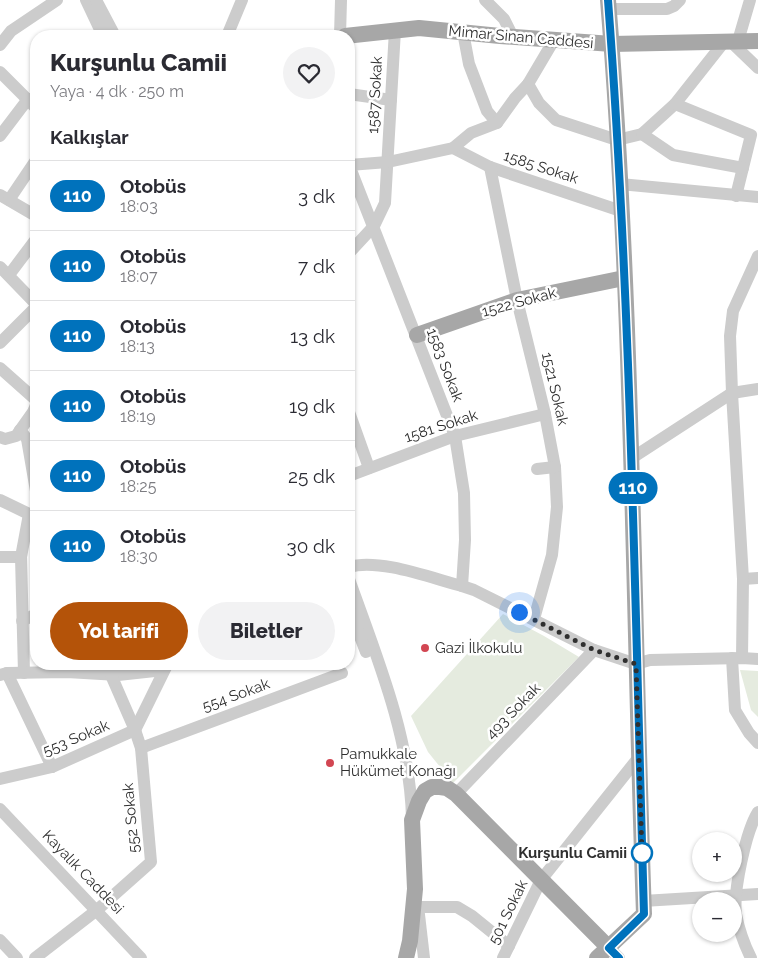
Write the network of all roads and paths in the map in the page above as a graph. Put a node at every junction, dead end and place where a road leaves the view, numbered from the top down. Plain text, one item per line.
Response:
1 (56, 0) edge
2 (86, 0) edge
3 (96, 0) edge
4 (242, 0) edge
5 (341, 0) edge
6 (485, 0) edge
7 (680, 0) edge
8 (750, 0) edge
9 (609, 4) edge
10 (100, 30) edge
11 (112, 30) edge
12 (230, 30) edge
13 (340, 30) edge
14 (395, 30) junction
15 (463, 32) junction
16 (355, 35) edge
17 (513, 37) junction
18 (554, 40) junction
19 (758, 41) edge
20 (731, 42) junction
21 (612, 44) junction
22 (0, 45) edge
23 (758, 68) edge
24 (0, 72) edge
25 (528, 84) junction
26 (355, 95) edge
27 (391, 100) junction
28 (30, 102) edge
29 (676, 104) junction
30 (30, 106) edge
31 (497, 123) junction
32 (642, 134) junction
33 (0, 136) edge
34 (617, 140) junction
35 (452, 148) junction
36 (388, 162) junction
37 (355, 165) edge
38 (30, 167) edge
39 (490, 167) junction
40 (743, 168) junction
41 (355, 180) edge
42 (620, 184) junction
43 (736, 196) junction
44 (5, 197) edge
45 (758, 197) edge
46 (621, 211) junction
47 (30, 212) edge
48 (374, 226) junction
49 (30, 245) edge
50 (355, 247) edge
51 (758, 256) edge
52 (4, 271) edge
53 (624, 278) junction
54 (30, 299) edge
55 (517, 300) junction
56 (30, 312) edge
57 (417, 335) junction
58 (0, 342) edge
59 (0, 368) edge
60 (758, 389) edge
61 (30, 393) edge
62 (732, 393) junction
63 (544, 414) junction
64 (30, 417) edge
65 (355, 429) edge
66 (20, 430) junction
67 (456, 436) junction
68 (0, 437) edge
69 (30, 456) edge
70 (632, 458) junction
71 (369, 468) junction
72 (555, 470) junction
73 (538, 472) dead end
74 (355, 474) edge
75 (0, 500) edge
76 (30, 511) edge
77 (30, 527) edge
78 (0, 557) edge
79 (21, 557) junction
80 (355, 565) edge
81 (758, 578) edge
82 (743, 579) junction
83 (462, 586) junction
84 (355, 596) edge
85 (30, 617) edge
86 (534, 619) junction
87 (22, 621) junction
88 (355, 624) edge
89 (594, 650) junction
90 (737, 658) junction
91 (758, 660) edge
92 (636, 664) junction
93 (86, 670) edge
94 (98, 670) edge
95 (145, 670) edge
96 (165, 670) edge
97 (24, 673) junction
98 (342, 673) dead end
99 (3, 674) edge
100 (111, 675) junction
101 (135, 730) junction
102 (758, 744) edge
103 (141, 748) junction
104 (639, 757) junction
105 (52, 767) junction
106 (0, 779) edge
107 (456, 794) junction
108 (0, 809) edge
109 (758, 812) edge
110 (412, 820) junction
111 (541, 880) junction
112 (415, 889) junction
113 (737, 892) edge
114 (742, 894) edge
115 (758, 894) edge
116 (692, 897) edge
117 (643, 901) junction
118 (419, 907) junction
119 (97, 910) junction
120 (742, 939) edge
121 (0, 940) edge
122 (509, 946) junction
123 (609, 954) edge
124 (17, 958) edge
125 (35, 958) edge
126 (142, 958) edge
127 (406, 958) edge
128 (424, 958) edge
129 (503, 958) edge
130 (751, 958) edge

1 - 22 street
2 - 10 street
3 - 11 street
4 - 12 street
5 - 13 street
6 - 17 street
7 - 9 street
8 - 20 street
9 - 21 main road
14 - 15 main road, Mimar Sinan Caddesi
14 - 16 main road, Mimar Sinan Caddesi
14 - 27 street, 1587 Sokak
15 - 17 main road, Mimar Sinan Caddesi
15 - 31 street
17 - 18 main road, Mimar Sinan Caddesi
18 - 21 main road, Mimar Sinan Caddesi
18 - 25 street
19 - 20 main road, Mimar Sinan Caddesi
20 - 21 main road, Mimar Sinan Caddesi
20 - 23 street
20 - 29 street
21 - 34 main road
24 - 28 street
25 - 31 street
25 - 34 street
26 - 27 street
27 - 36 street, 1587 Sokak
29 - 32 street
29 - 40 street
30 - 33 street
31 - 35 street
32 - 34 street
32 - 40 street
34 - 42 main road
35 - 36 street, 1583 Sokak
35 - 39 street, 1585 Sokak
36 - 37 street, 1583 Sokak
36 - 48 street, 1587 Sokak
38 - 44 street
39 - 46 street, 1585 Sokak
39 - 55 street, 1521 Sokak
40 - 43 street
41 - 48 street, 1583 Sokak
42 - 43 street
42 - 46 main road
43 - 45 street
44 - 47 street
46 - 53 main road
48 - 50 street, 1587 Sokak
48 - 57 street, 1583 Sokak
49 - 52 street
51 - 62 street
52 - 54 street
53 - 55 main road, 1522 Sokak
53 - 70 main road
55 - 57 main road, 1522 Sokak
55 - 63 street, 1521 Sokak
56 - 58 street
57 - 67 street, 1583 Sokak
59 - 61 street
60 - 62 street
62 - 70 street
62 - 82 street
63 - 67 street, 1581 Sokak
63 - 72 street, 1521 Sokak
64 - 66 street
65 - 71 street
66 - 68 street
66 - 69 street
67 - 71 street, 1581 Sokak
67 - 83 street, 1583 Sokak
70 - 92 main road
71 - 74 street, 1581 Sokak
72 - 73 street
72 - 86 street, 1521 Sokak
75 - 76 street
77 - 79 street
78 - 79 street
79 - 87 street
80 - 83 street
81 - 82 street
82 - 90 street
83 - 86 street
84 - 110 street
85 - 87 street
86 - 89 street
87 - 97 street
88 - 110 street
89 - 92 street
89 - 107 street, 493 Sokak
90 - 91 street
90 - 92 street
90 - 102 street
92 - 104 main road
93 - 97 street
94 - 100 street
95 - 100 street
96 - 101 street
97 - 99 street
98 - 103 street, 554 Sokak
99 - 105 street
100 - 101 street, 552 Sokak
101 - 103 street, 552 Sokak
101 - 105 street, 553 Sokak
103 - 119 street, 552 Sokak
104 - 111 street, 501 Sokak
104 - 117 main road
105 - 106 street, 553 Sokak
107 - 110 main road
107 - 111 main road
108 - 119 street, Kayalık Caddesi
109 - 113 street
110 - 112 main road
111 - 122 street, 501 Sokak
111 - 123 main road
112 - 118 street
112 - 127 main road
114 - 115 street
116 - 117 street
117 - 123 main road
118 - 122 street
118 - 128 street
119 - 125 street
119 - 126 street, Kayalık Caddesi
120 - 130 street
121 - 124 street
122 - 129 street, 501 Sokak

